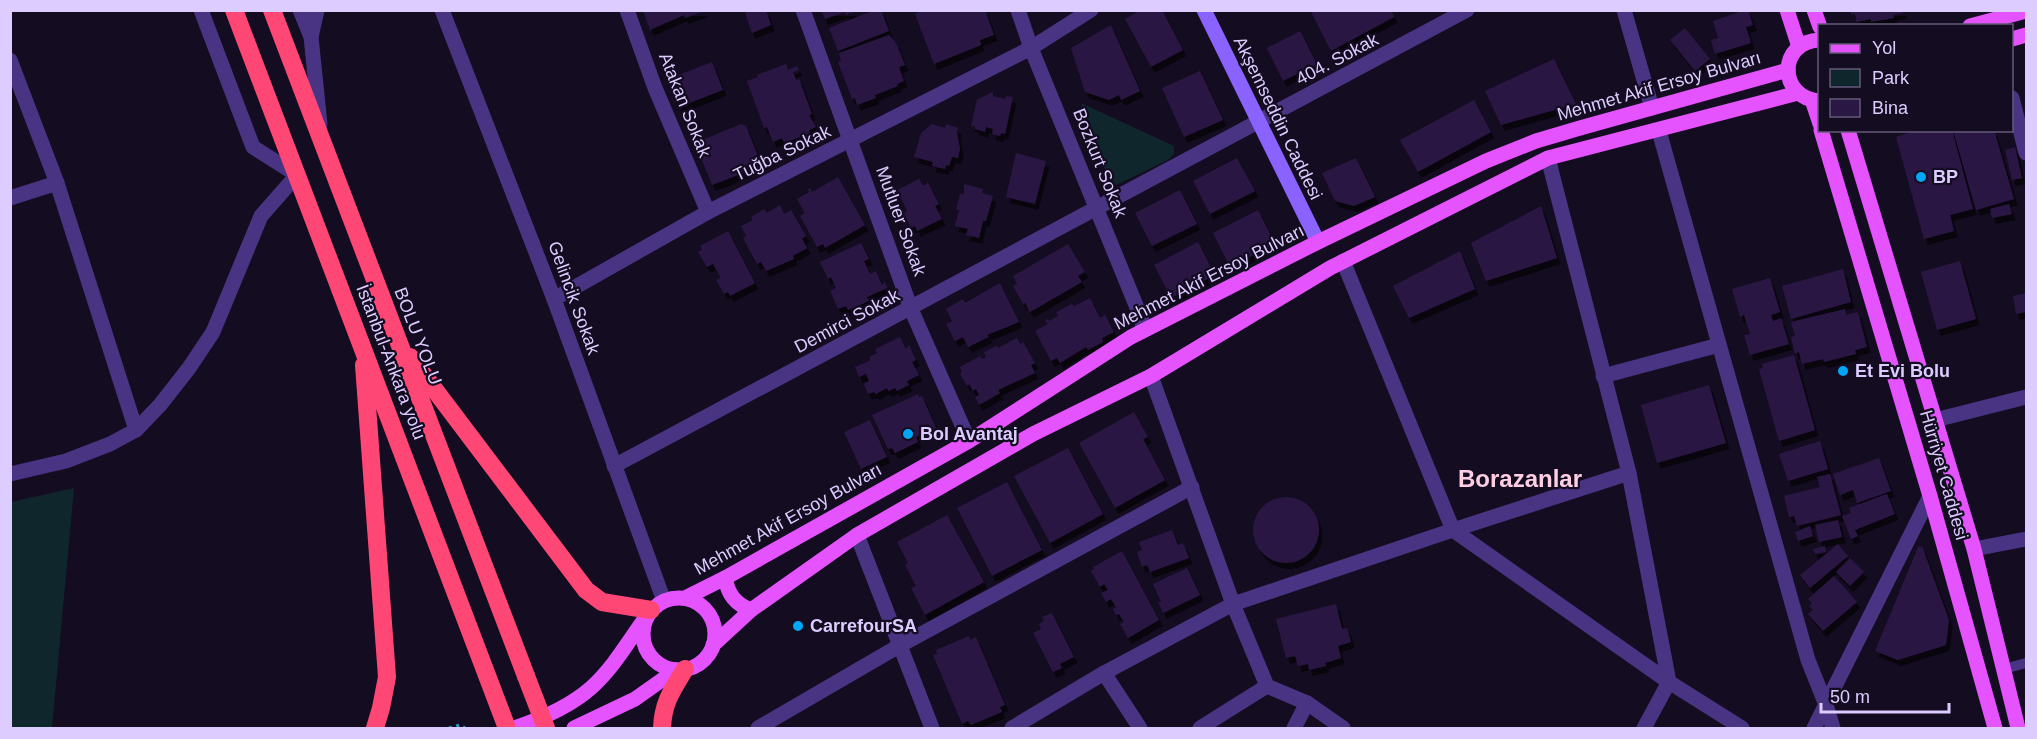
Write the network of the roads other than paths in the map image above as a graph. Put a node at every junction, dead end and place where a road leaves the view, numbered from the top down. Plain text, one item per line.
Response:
1 (201, 10) edge
2 (234, 10) edge
3 (272, 10) edge
4 (300, 10) edge
5 (317, 10) edge
6 (442, 10) edge
7 (627, 10) edge
8 (803, 10) edge
9 (1018, 10) edge
10 (1091, 10) edge
11 (1204, 10) edge
12 (1467, 10) edge
13 (1624, 10) edge
14 (1787, 10) edge
15 (2026, 11) edge
16 (1988, 16) edge
17 (1974, 24) edge
18 (311, 37) junction
19 (1818, 40) edge
20 (1799, 47) junction
21 (1031, 48) junction
22 (10, 60) edge
23 (1788, 70) junction
24 (16, 89) edge
25 (1798, 93) junction
26 (1816, 101) edge
27 (2013, 102) edge
28 (1652, 108) junction
29 (1259, 122) junction
30 (1659, 131) junction
31 (1822, 132) edge
32 (1849, 132) edge
33 (852, 141) junction
34 (322, 142) junction
35 (2026, 149) edge
36 (1548, 158) junction
37 (297, 175) junction
38 (57, 183) junction
39 (10, 198) edge
40 (1097, 207) junction
41 (708, 213) junction
42 (1318, 242) junction
43 (1343, 261) junction
44 (554, 299) junction
45 (911, 309) junction
46 (1143, 331) junction
47 (397, 341) junction
48 (362, 345) junction
49 (1719, 345) junction
50 (1151, 376) junction
51 (1603, 376) junction
52 (2026, 397) edge
53 (1935, 420) junction
54 (136, 430) junction
55 (969, 441) junction
56 (614, 466) junction
57 (1629, 473) junction
58 (10, 474) edge
59 (1192, 487) junction
60 (1930, 496) junction
61 (1453, 530) junction
62 (857, 536) junction
63 (2026, 539) edge
64 (1974, 549) junction
65 (725, 578) junction
66 (685, 598) junction
67 (1233, 604) junction
68 (654, 609) junction
69 (751, 610) junction
70 (713, 645) junction
71 (899, 646) junction
72 (2026, 663) edge
73 (680, 669) junction
74 (2004, 669) junction
75 (1104, 674) junction
76 (1669, 682) junction
77 (1267, 686) junction
78 (1307, 703) junction
79 (1826, 705) junction
80 (375, 729) edge
81 (507, 729) edge
82 (514, 729) edge
83 (546, 729) edge
84 (574, 729) edge
85 (662, 729) edge
86 (758, 729) edge
87 (932, 729) edge
88 (1012, 729) edge
89 (1140, 729) edge
90 (1200, 729) edge
91 (1294, 729) edge
92 (1343, 729) edge
93 (1644, 729) edge
94 (1742, 729) edge
95 (1814, 729) edge
96 (1833, 729) edge
97 (1995, 729) edge
98 (2018, 729) edge

1 - 37 street
2 - 37 highway, İstanbul-Ankara yolu
3 - 34 highway, BOLU YOLU
4 - 18 street
5 - 18 street
6 - 44 street, Gelincik Sokak
7 - 41 street, Atakan Sokak
8 - 33 street, Mutluer Sokak
9 - 21 street, Bozkurt Sokak
10 - 21 street, Tuğba Sokak
11 - 29 main road, Akşemseddin Caddesi
12 - 29 street, 404. Sokak
13 - 28 street
14 - 20 main road
15 - 16 main road
16 - 17 main road
18 - 34 street
19 - 20 main road
20 - 23 main road
21 - 33 street, Tuğba Sokak
21 - 40 street, Bozkurt Sokak
22 - 24 street
23 - 25 main road
23 - 28 main road, Mehmet Akif Ersoy Bulvarı
24 - 38 street
25 - 26 main road
25 - 30 main road
27 - 35 street
28 - 42 main road, Mehmet Akif Ersoy Bulvarı
29 - 40 street, 404. Sokak
29 - 42 main road, Akşemseddin Caddesi
30 - 36 main road
30 - 49 street
31 - 60 main road, Hürriyet Caddesi
32 - 53 main road, Hürriyet Caddesi
33 - 41 street, Tuğba Sokak
33 - 45 street, Mutluer Sokak
34 - 47 highway, BOLU YOLU
36 - 43 main road
36 - 51 street
37 - 48 highway, İstanbul-Ankara yolu
37 - 54 street
38 - 39 street
38 - 54 street
40 - 45 street, Demirci Sokak
40 - 46 street, Bozkurt Sokak
41 - 44 street, Tuğba Sokak
42 - 46 main road, Mehmet Akif Ersoy Bulvarı
43 - 50 main road
43 - 61 street
44 - 56 street, Gelincik Sokak
45 - 55 street, Mutluer Sokak
45 - 56 street, Demirci Sokak
46 - 55 main road, Mehmet Akif Ersoy Bulvarı
47 - 68 highway
47 - 83 highway, BOLU YOLU, bridge
48 - 80 highway
48 - 81 highway, İstanbul-Ankara yolu
49 - 51 street
49 - 79 street
50 - 59 street
50 - 62 main road
51 - 57 street
52 - 53 street
53 - 64 main road, Hürriyet Caddesi
54 - 58 street
55 - 65 main road, Mehmet Akif Ersoy Bulvarı
56 - 68 street, Gelincik Sokak
57 - 61 street
57 - 76 street
59 - 67 street
59 - 71 street
60 - 79 street
60 - 97 main road, Hürriyet Caddesi
61 - 67 street
61 - 76 street
62 - 69 main road
62 - 71 street
63 - 64 street
64 - 74 main road, Hürriyet Caddesi
65 - 66 main road, Mehmet Akif Ersoy Bulvarı
65 - 69 main road
66 - 68 main road
66 - 70 main road
67 - 75 street
67 - 77 street
68 - 73 main road
68 - 82 main road
69 - 70 main road
70 - 73 main road
71 - 86 street
71 - 87 street
72 - 74 lane
73 - 84 main road
73 - 85 highway
74 - 98 main road, Hürriyet Caddesi
75 - 88 street
75 - 89 street
76 - 93 street
76 - 94 street
77 - 78 street
77 - 90 street
78 - 91 street
78 - 92 street
79 - 95 street
79 - 96 street

